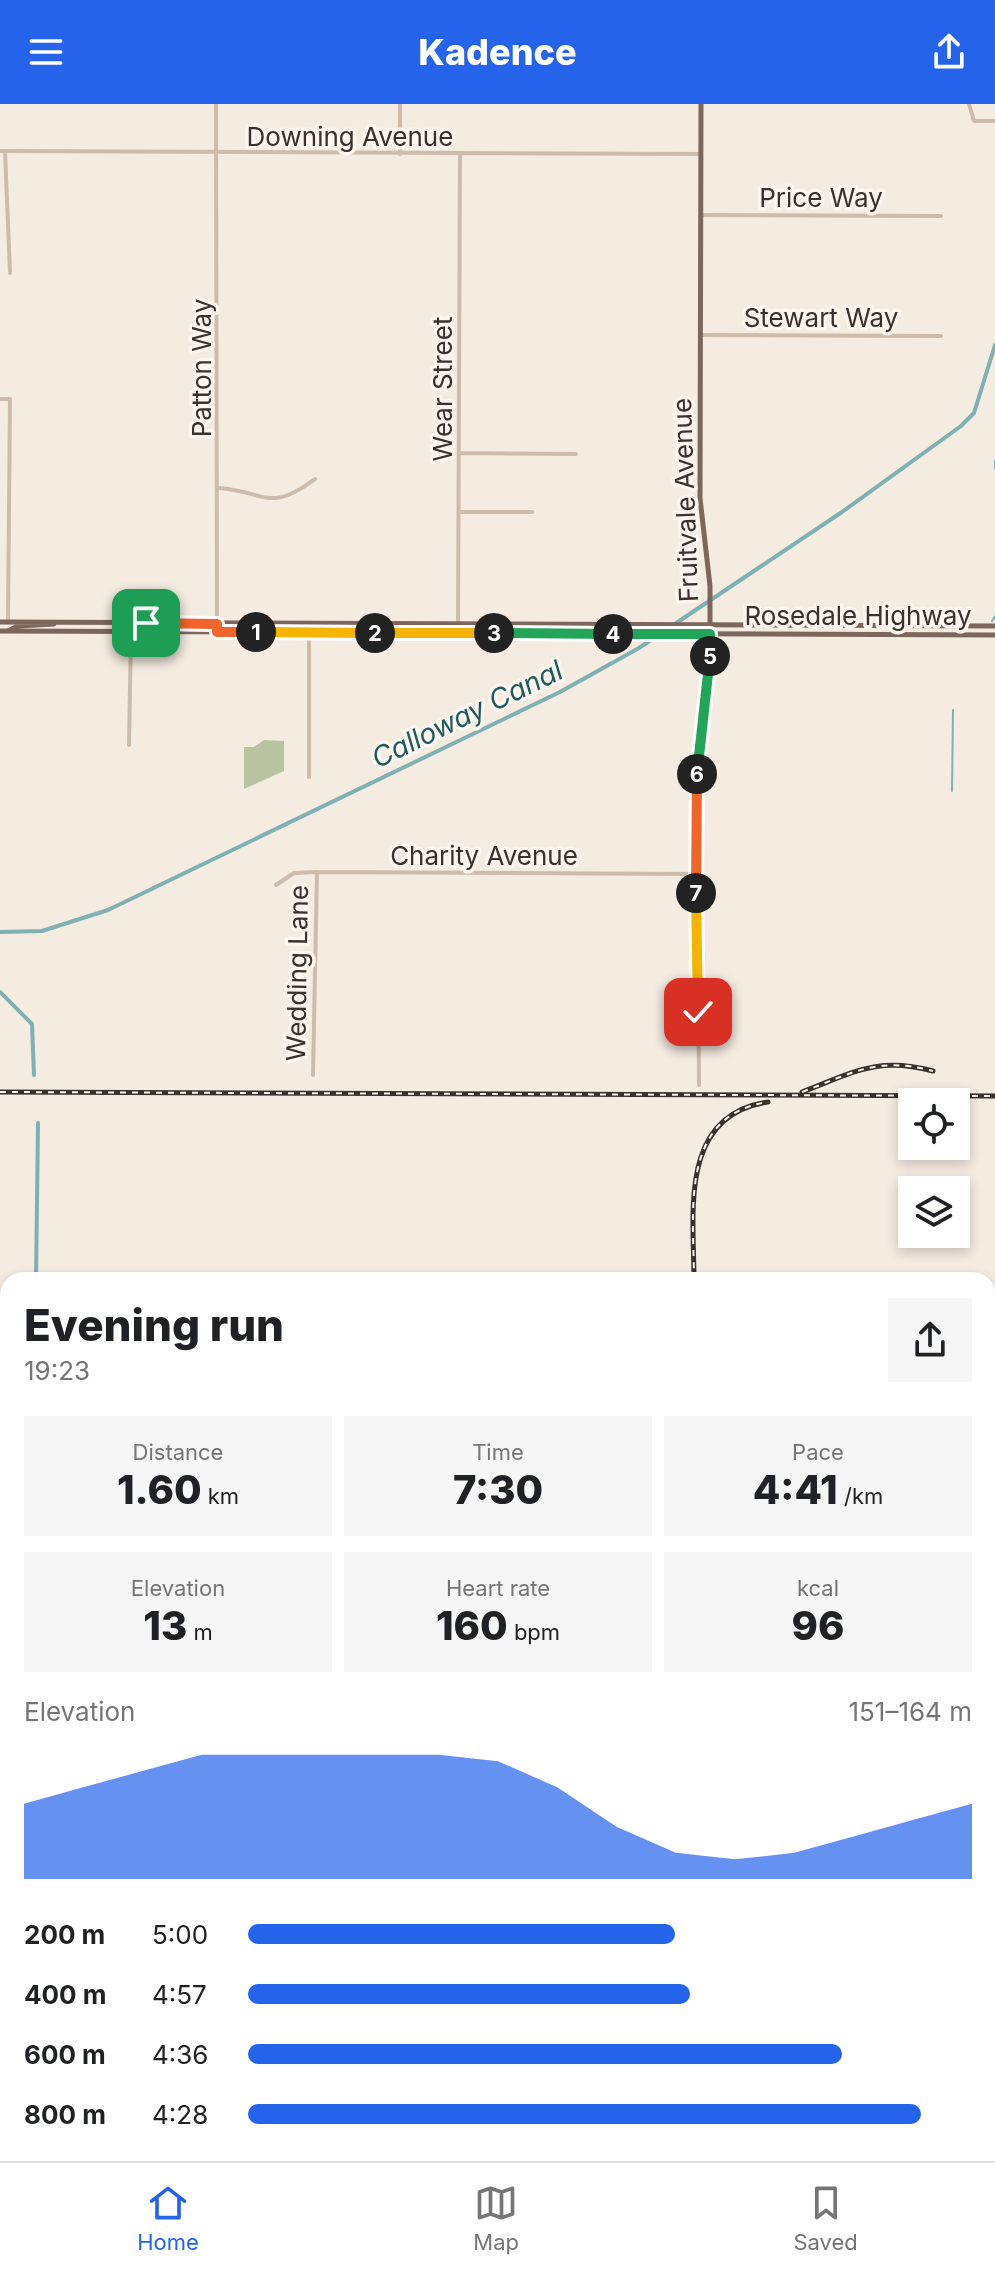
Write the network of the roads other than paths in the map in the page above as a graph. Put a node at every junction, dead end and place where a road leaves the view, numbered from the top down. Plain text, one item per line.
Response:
1 (216, 104) edge
2 (400, 104) edge
3 (701, 104) edge
4 (969, 104) edge
5 (995, 121) edge
6 (3, 151) edge
7 (219, 154) junction
8 (400, 154) junction
9 (460, 154) junction
10 (701, 154) junction
11 (701, 215) junction
12 (941, 216) dead end
13 (10, 273) dead end
14 (700, 335) junction
15 (941, 336) dead end
16 (0, 399) edge
17 (459, 453) junction
18 (576, 454) dead end
19 (315, 479) dead end
20 (219, 488) junction
21 (459, 512) junction
22 (532, 512) dead end
23 (8, 622) junction
24 (59, 622) junction
25 (217, 624) junction
26 (313, 624) junction
27 (362, 624) junction
28 (458, 625) junction
29 (520, 625) junction
30 (710, 625) junction
31 (0, 626) edge
32 (995, 626) edge
33 (8, 631) junction
34 (131, 631) junction
35 (217, 632) junction
36 (264, 632) junction
37 (309, 633) junction
38 (399, 633) junction
39 (462, 633) junction
40 (710, 634) junction
41 (995, 635) edge
42 (129, 745) dead end
43 (309, 777) dead end
44 (317, 872) junction
45 (696, 874) junction
46 (276, 885) dead end
47 (313, 1075) dead end
48 (699, 1085) dead end

1 - 7 street, Patton Way
2 - 8 street
3 - 10 main road, Fruitvale Avenue
4 - 5 street
6 - 7 street, Downing Avenue
6 - 13 street
7 - 8 street, Downing Avenue
7 - 20 street, Patton Way
8 - 9 street, Downing Avenue
9 - 10 street, Downing Avenue
9 - 17 street, Wear Street
10 - 11 main road, Fruitvale Avenue
11 - 12 street, Price Way
11 - 14 main road, Fruitvale Avenue
14 - 15 street, Stewart Way
14 - 30 main road, Fruitvale Avenue
16 - 23 street
17 - 18 street
17 - 21 street, Wear Street
19 - 20 street
20 - 25 street, Patton Way
21 - 22 street
21 - 28 street, Wear Street
23 - 24 main road, Rosedale Highway
23 - 31 main road
24 - 25 main road, Rosedale Highway
24 - 33 main road
25 - 26 main road, Rosedale Highway
25 - 35 street, Patton Way
26 - 27 main road, Rosedale Highway
26 - 36 main road
27 - 28 main road, Rosedale Highway
27 - 37 main road
28 - 29 main road, Rosedale Highway
28 - 38 main road
29 - 30 main road, Rosedale Highway
29 - 39 main road
30 - 32 main road, Rosedale Highway
30 - 40 main road, Fruitvale Avenue
31 - 33 main road, Rosedale Highway
33 - 34 main road, Rosedale Highway
34 - 35 main road, Rosedale Highway
34 - 42 street
35 - 36 main road, Rosedale Highway
36 - 37 main road, Rosedale Highway
37 - 38 main road, Rosedale Highway
37 - 43 street
38 - 39 main road, Rosedale Highway
39 - 40 main road, Rosedale Highway
40 - 41 main road, Rosedale Highway
40 - 45 street, Fruitvale Avenue
44 - 45 street, Charity Avenue
44 - 46 street, Charity Avenue
44 - 47 street, Wedding Lane
45 - 48 street, Fruitvale Avenue

